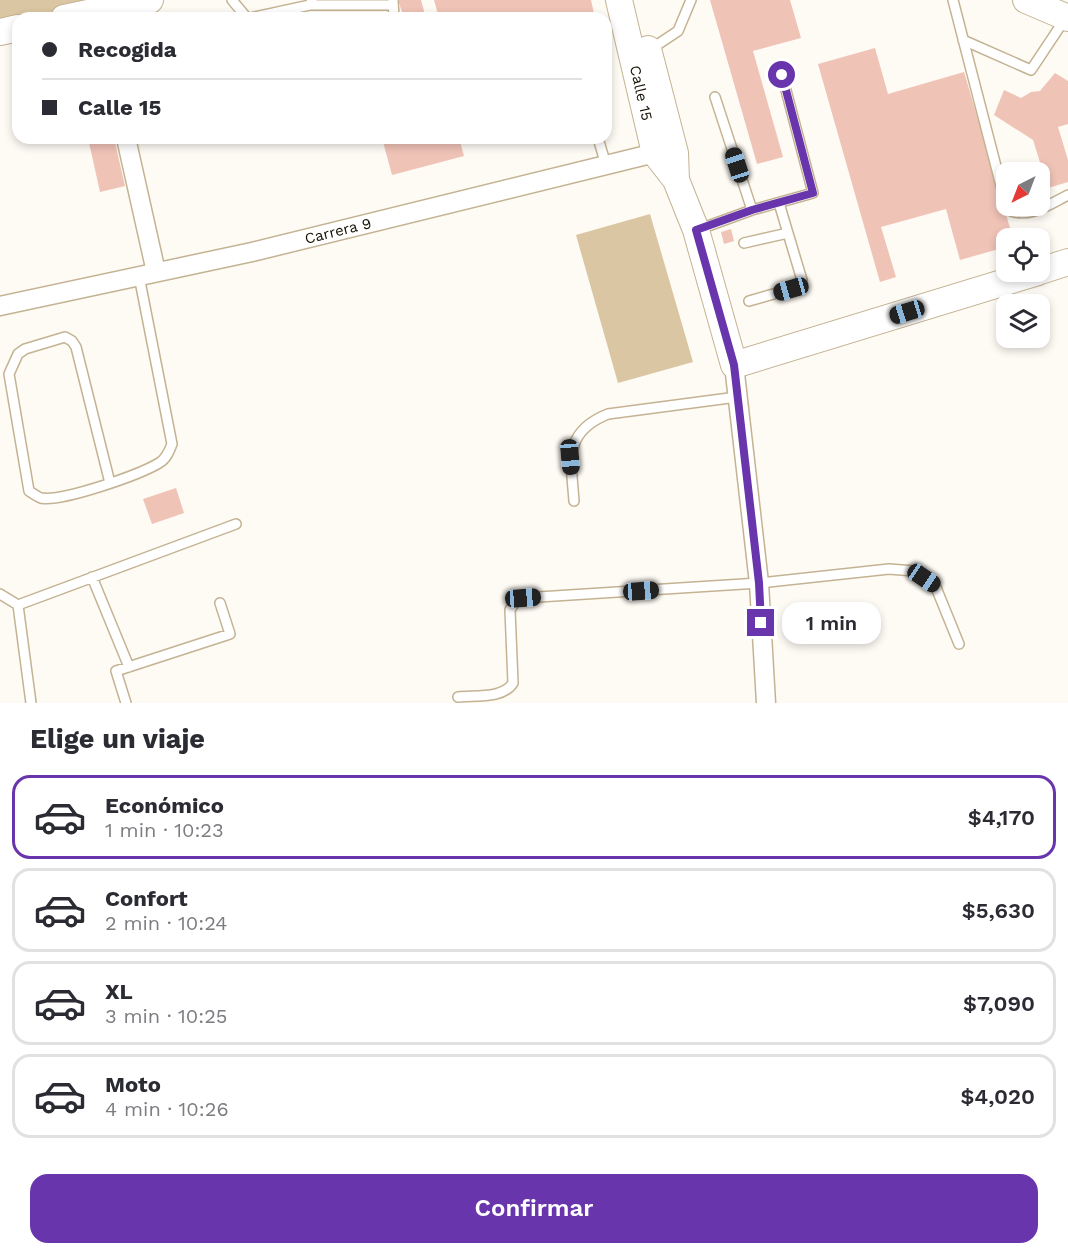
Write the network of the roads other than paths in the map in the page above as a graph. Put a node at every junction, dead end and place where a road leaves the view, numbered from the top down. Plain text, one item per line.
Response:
1 (150, 0) edge
2 (232, 0) edge
3 (619, 0) edge
4 (636, 0) edge
5 (691, 0) edge
6 (953, 0) edge
7 (1026, 0) edge
8 (393, 2) edge
9 (311, 3) edge
10 (105, 12) edge
11 (243, 12) edge
12 (274, 12) edge
13 (1067, 18) edge
14 (963, 40) junction
15 (649, 50) junction
16 (782, 75) dead end
17 (715, 97) dead end
18 (127, 144) edge
19 (600, 144) edge
20 (665, 153) junction
21 (996, 164) edge
22 (606, 165) junction
23 (1068, 195) edge
24 (779, 202) junction
25 (1050, 204) edge
26 (752, 210) junction
27 (696, 230) junction
28 (788, 233) junction
29 (744, 243) dead end
30 (1068, 262) edge
31 (1050, 268) edge
32 (148, 274) junction
33 (1003, 282) edge
34 (749, 301) dead end
35 (0, 306) edge
36 (734, 365) junction
37 (737, 397) junction
38 (110, 483) junction
39 (574, 501) dead end
40 (236, 524) dead end
41 (92, 577) junction
42 (759, 583) junction
43 (0, 594) edge
44 (220, 603) dead end
45 (18, 606) junction
46 (959, 644) dead end
47 (129, 667) junction
48 (458, 697) dead end
49 (31, 703) edge
50 (126, 703) edge
51 (766, 703) edge

1 - 10 main road
2 - 11 lane
3 - 20 main road, Calle 15
4 - 15 main road, Calle 15
5 - 15 lane
6 - 14 lane
7 - 13 main road
8 - 9 lane
9 - 12 lane
13 - 14 lane
14 - 21 lane
15 - 20 main road, Calle 15
16 - 24 lane
17 - 26 lane
18 - 32 street
19 - 22 lane
20 - 22 street, Carrera 9
20 - 27 main road, Calle 15
22 - 32 street, Carrera 9
23 - 25 lane
24 - 26 lane
24 - 28 lane
26 - 27 lane
27 - 36 main road, Calle 15
28 - 29 lane
28 - 34 lane
30 - 31 main road
32 - 35 street, Carrera 9
32 - 38 lane
33 - 36 main road
36 - 37 street, Calle 15
37 - 39 lane
37 - 42 street, Calle 15
38 - 38 lane
40 - 41 lane
41 - 45 lane
41 - 47 lane
42 - 46 lane
42 - 48 lane
42 - 51 street, Calle 15
43 - 45 lane
44 - 47 lane
45 - 49 lane
47 - 50 lane

